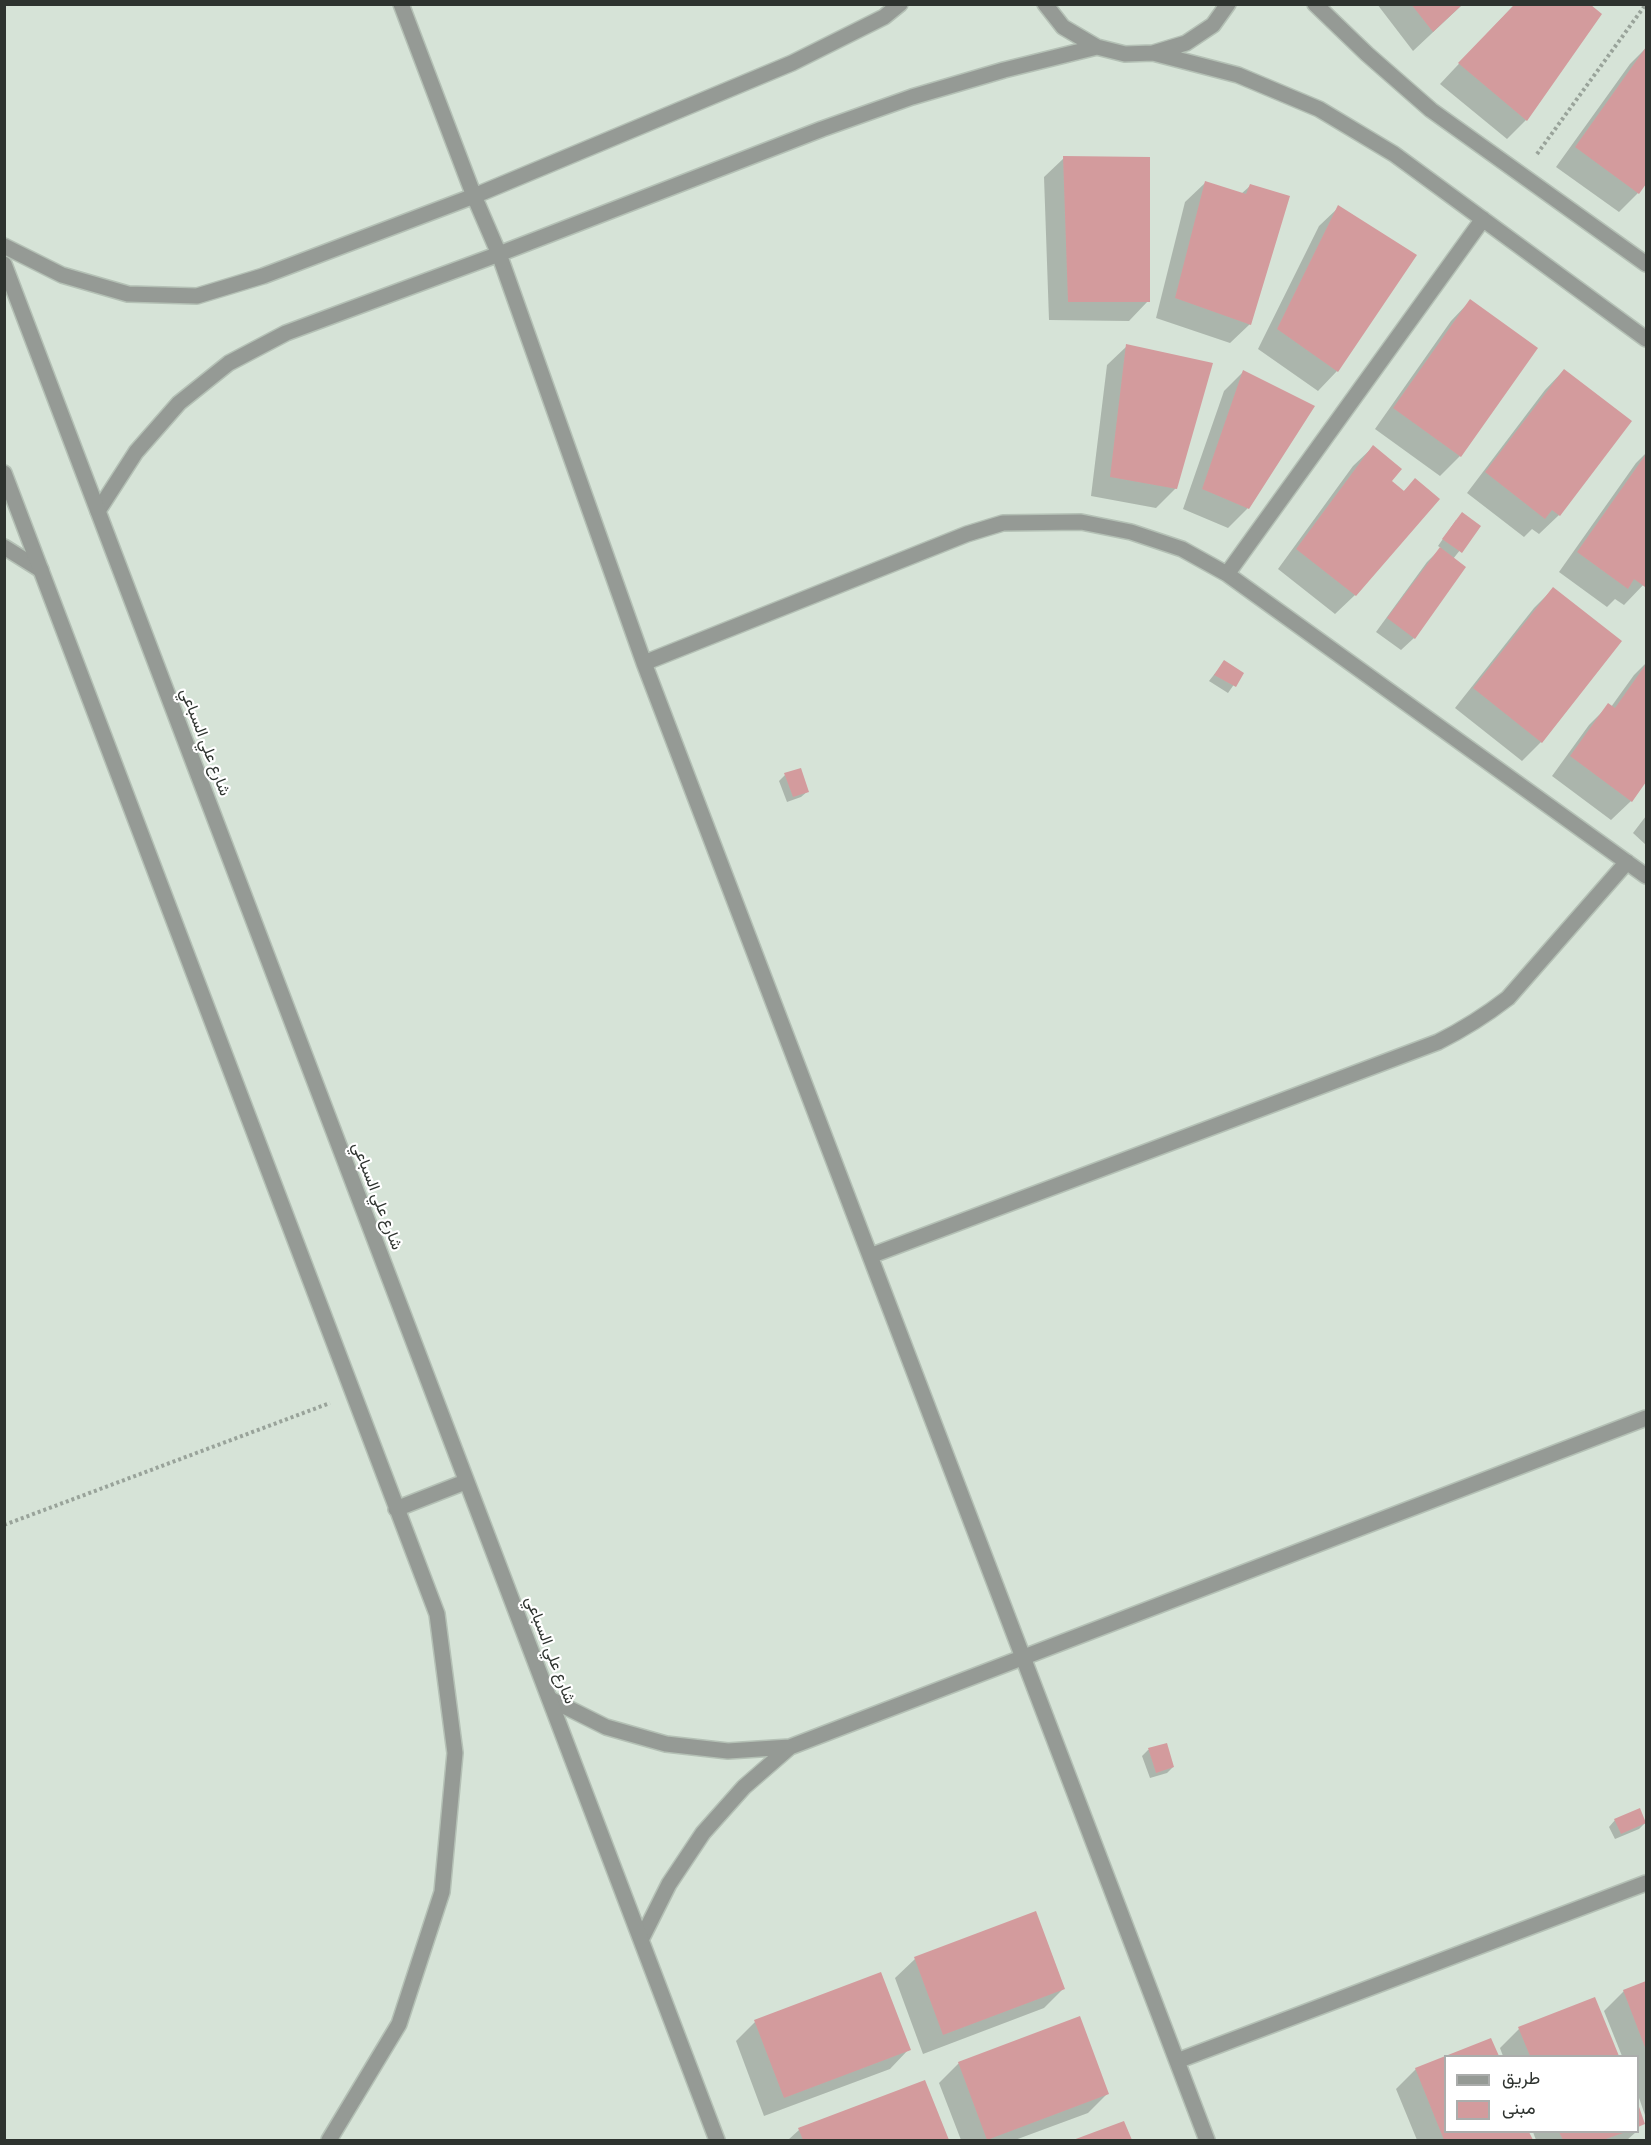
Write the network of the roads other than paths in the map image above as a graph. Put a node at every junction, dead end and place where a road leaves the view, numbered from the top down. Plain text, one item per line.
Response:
1 (401, 4) edge
2 (900, 4) edge
3 (1045, 4) edge
4 (1228, 4) edge
5 (1315, 4) edge
6 (1097, 47) junction
7 (1153, 53) junction
8 (474, 196) junction
9 (1484, 219) junction
10 (4, 246) edge
11 (499, 254) junction
12 (4, 264) edge
13 (1647, 264) edge
14 (1647, 339) edge
15 (4, 473) edge
16 (98, 511) junction
17 (4, 547) edge
18 (41, 570) junction
19 (1227, 574) junction
20 (644, 663) junction
21 (1627, 862) junction
22 (1647, 876) edge
23 (870, 1256) junction
24 (1647, 1418) edge
25 (465, 1482) junction
26 (396, 1509) junction
27 (1023, 1658) junction
28 (550, 1699) junction
29 (790, 1747) junction
30 (1647, 1883) edge
31 (642, 1938) junction
32 (1177, 2061) junction
33 (329, 2140) edge
34 (717, 2140) edge
35 (1207, 2140) edge

1 - 8 street
2 - 8 street
3 - 6 street
4 - 7 street
5 - 13 street
6 - 7 street
6 - 11 street
7 - 9 street
8 - 10 street
8 - 11 street
9 - 14 street
9 - 19 street
11 - 16 street
11 - 20 street
12 - 16 street, شارع علي السباعي
15 - 18 street
16 - 25 street, شارع علي السباعي
17 - 18 street
18 - 26 street
19 - 20 street
19 - 21 street
20 - 23 street
21 - 22 street
21 - 23 street
23 - 27 street
24 - 27 street
25 - 26 street
25 - 28 street, شارع علي السباعي
26 - 33 street
27 - 29 street
27 - 32 street
28 - 29 street
28 - 31 street, شارع علي السباعي
29 - 31 street
30 - 32 street
31 - 34 street, شارع علي السباعي
32 - 35 street

